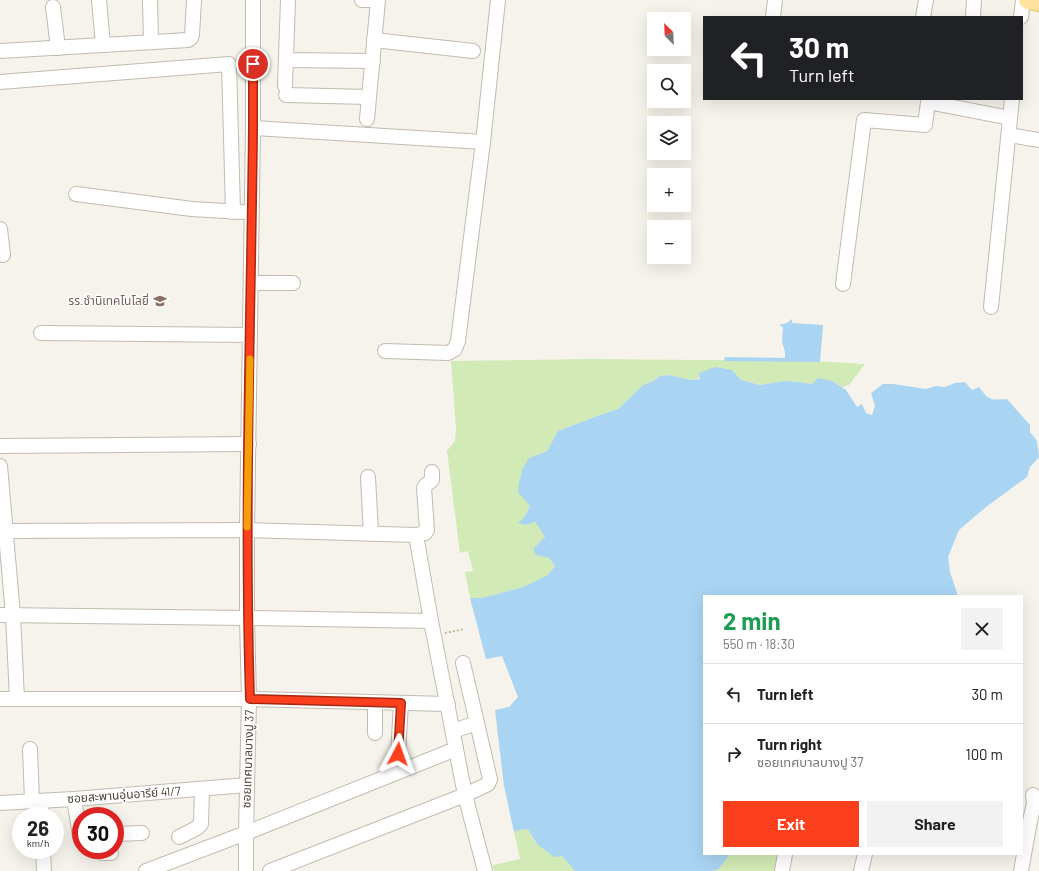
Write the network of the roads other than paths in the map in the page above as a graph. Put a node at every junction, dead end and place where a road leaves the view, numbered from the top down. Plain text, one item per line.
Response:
1 (99, 0) edge
2 (150, 0) edge
3 (194, 0) edge
4 (254, 0) edge
5 (288, 0) edge
6 (362, 0) edge
7 (370, 0) edge
8 (378, 0) edge
9 (498, 0) edge
10 (775, 0) edge
11 (926, 0) edge
12 (974, 0) edge
13 (1023, 0) edge
14 (1028, 0) edge
15 (1039, 2) edge
16 (53, 7) dead end
17 (773, 16) edge
18 (924, 16) edge
19 (973, 16) edge
20 (1021, 16) edge
21 (374, 40) junction
22 (151, 42) junction
23 (103, 44) junction
24 (58, 48) junction
25 (0, 51) edge
26 (473, 51) dead end
27 (286, 60) junction
28 (373, 61) junction
29 (0, 82) edge
30 (369, 98) junction
31 (1012, 100) edge
32 (1010, 118) junction
33 (367, 119) dead end
34 (253, 128) junction
35 (1008, 135) junction
36 (1039, 140) edge
37 (483, 142) junction
38 (76, 194) dead end
39 (233, 212) junction
40 (252, 213) junction
41 (0, 229) edge
42 (3, 255) dead end
43 (251, 283) junction
44 (293, 283) dead end
45 (843, 284) dead end
46 (990, 307) dead end
47 (41, 333) dead end
48 (250, 335) junction
49 (385, 351) dead end
50 (248, 444) junction
51 (0, 446) edge
52 (0, 466) edge
53 (432, 472) dead end
54 (368, 477) dead end
55 (247, 530) junction
56 (6, 531) junction
57 (371, 534) junction
58 (416, 535) junction
59 (6, 615) edge
60 (247, 618) junction
61 (431, 621) junction
62 (463, 663) dead end
63 (0, 699) edge
64 (17, 699) junction
65 (250, 699) junction
66 (375, 703) junction
67 (401, 703) junction
68 (448, 704) junction
69 (477, 723) junction
70 (453, 731) junction
71 (374, 733) dead end
72 (30, 749) dead end
73 (456, 749) junction
74 (398, 754) dead end
75 (247, 785) junction
76 (202, 789) junction
77 (465, 795) junction
78 (1033, 795) dead end
79 (74, 798) junction
80 (37, 801) junction
81 (0, 803) edge
82 (39, 807) edge
83 (76, 807) edge
84 (1026, 820) edge
85 (142, 833) dead end
86 (246, 833) junction
87 (124, 834) edge
88 (179, 837) dead end
89 (1023, 851) edge
90 (785, 855) edge
91 (865, 855) edge
92 (1023, 855) edge
93 (43, 859) edge
94 (44, 871) edge
95 (146, 871) edge
96 (246, 871) edge
97 (270, 871) edge
98 (484, 871) edge
99 (782, 871) edge
100 (861, 871) edge
101 (1021, 871) edge

1 - 23 street
2 - 22 street
3 - 22 street
4 - 34 street, ซอยเทศบาลบางปู 37
5 - 27 street
6 - 7 street
8 - 21 street
9 - 37 street
10 - 17 street
11 - 18 street
12 - 19 street
13 - 20 street
14 - 15 main road
16 - 24 street
21 - 26 street
21 - 28 street
22 - 23 street
23 - 24 street
24 - 25 street
27 - 28 street
27 - 30 street
28 - 30 street
29 - 39 street
30 - 33 street
31 - 32 street
32 - 35 street
32 - 45 street
34 - 37 street
34 - 40 street, ซอยเทศบาลบางปู 37
35 - 36 street
35 - 46 street
37 - 49 street
38 - 39 street
39 - 40 street
40 - 43 street, ซอยเทศบาลบางปู 37
41 - 42 street
43 - 44 street
43 - 48 street, ซอยเทศบาลบางปู 37
47 - 48 street
48 - 50 street, ซอยเทศบาลบางปู 37
50 - 51 street
50 - 55 street, ซอยเทศบาลบางปู 37
52 - 56 street
53 - 58 street
54 - 57 street
55 - 56 street
55 - 57 street
55 - 60 street, ซอยเทศบาลบางปู 37
56 - 59 street
57 - 58 street
58 - 61 street
59 - 60 street
59 - 64 street
60 - 61 street
60 - 65 street, ซอยเทศบาลบางปู 37
61 - 68 street
62 - 69 street
63 - 64 street
64 - 65 street
65 - 66 street
65 - 75 street, ซอยเทศบาลบางปู 37
66 - 67 street
66 - 71 street
67 - 68 street
67 - 74 street
68 - 70 street
69 - 70 street
69 - 77 street
70 - 73 street
72 - 80 street
73 - 77 street
73 - 86 street
75 - 76 street, ซอยสะพานอุ่นอารีย์ 41/7
75 - 86 street, ซอยเทศบาลบางปู 37
76 - 79 street, ซอยสะพานอุ่นอารีย์ 41/7
76 - 88 street
77 - 97 street
77 - 98 street
78 - 84 street
79 - 80 street, ซอยสะพานอุ่นอารีย์ 41/7
79 - 83 street
80 - 81 street, ซอยสะพานอุ่นอารีย์ 41/7
80 - 82 street
84 - 89 street
85 - 87 street
86 - 95 street
86 - 96 street, ซอยเทศบาลบางปู 37
90 - 99 street
91 - 100 street
92 - 101 street
93 - 94 street

